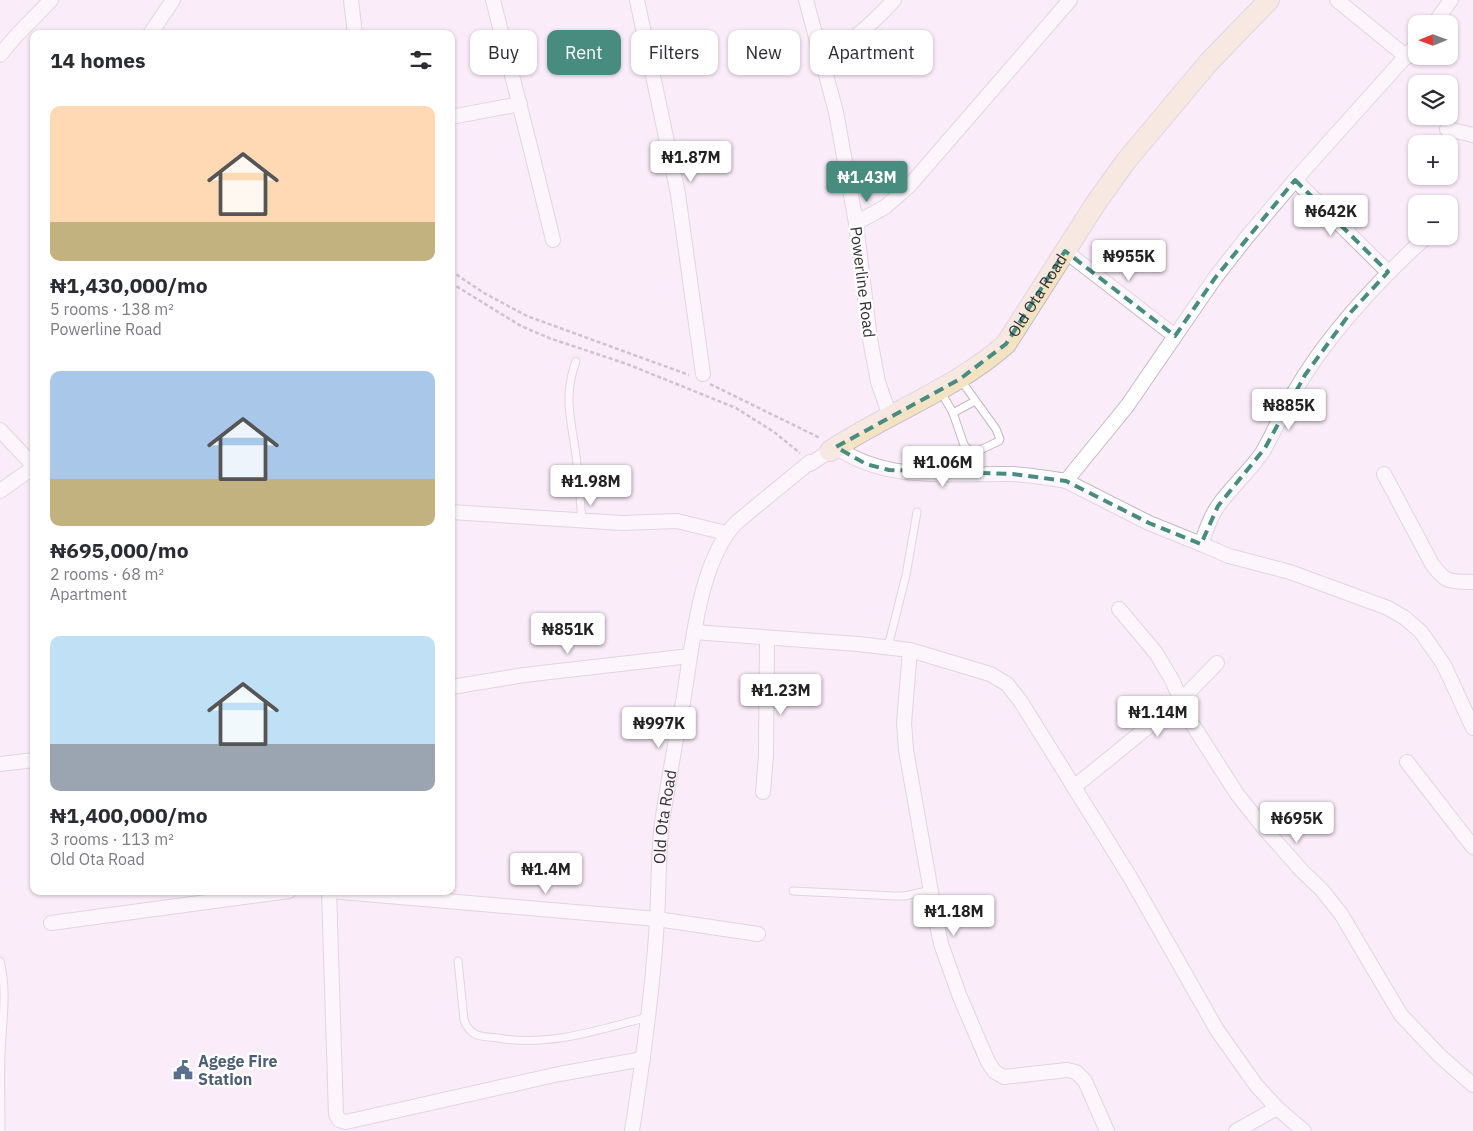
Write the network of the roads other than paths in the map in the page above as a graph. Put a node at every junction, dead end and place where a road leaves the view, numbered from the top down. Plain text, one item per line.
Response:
1 (51, 0) edge
2 (173, 0) edge
3 (351, 0) edge
4 (493, 0) edge
5 (637, 0) edge
6 (806, 0) edge
7 (894, 0) edge
8 (1070, 0) edge
9 (1269, 0) edge
10 (1337, 0) edge
11 (1451, 0) edge
12 (1440, 15) edge
13 (153, 30) edge
14 (355, 30) edge
15 (814, 30) edge
16 (865, 30) edge
17 (0, 55) edge
18 (1407, 56) joint
19 (826, 75) edge
20 (520, 104) junction
21 (455, 116) edge
22 (1446, 129) dead end
23 (1473, 135) edge
24 (1295, 180) junction
25 (856, 223) junction
26 (553, 240) dead end
27 (1418, 245) edge
28 (1065, 251) junction
29 (1388, 272) junction
30 (1175, 336) junction
31 (576, 361) dead end
32 (701, 378) road end
33 (960, 379) junction
34 (939, 390) junction
35 (975, 401) junction
36 (953, 413) junction
37 (890, 416) junction
38 (0, 430) edge
39 (833, 449) junction
40 (30, 462) edge
41 (30, 469) edge
42 (1384, 474) dead end
43 (1066, 481) junction
44 (0, 491) edge
45 (455, 512) edge
46 (917, 512) dead end
47 (582, 521) junction
48 (726, 533) junction
49 (1201, 544) junction
50 (1473, 582) edge
51 (1119, 609) dead end
52 (694, 632) junction
53 (767, 638) junction
54 (888, 647) junction
55 (910, 650) junction
56 (690, 656) junction
57 (1217, 662) dead end
58 (455, 686) edge
59 (1180, 701) junction
60 (1473, 728) edge
61 (30, 760) edge
62 (1407, 762) dead end
63 (0, 764) edge
64 (1074, 787) junction
65 (763, 792) dead end
66 (1473, 847) edge
67 (931, 890) junction
68 (793, 891) dead end
69 (259, 895) edge
70 (329, 895) edge
71 (376, 895) edge
72 (657, 919) junction
73 (51, 923) dead end
74 (758, 934) dead end
75 (0, 961) edge
76 (458, 961) dead end
77 (648, 1017) junction
78 (0, 1059) edge
79 (643, 1059) junction
80 (1473, 1084) edge
81 (1277, 1108) junction
82 (1, 1131) edge
83 (632, 1131) edge
84 (1107, 1131) edge
85 (1236, 1131) edge
86 (1304, 1131) edge

1 - 17 street
2 - 13 street
3 - 14 street
4 - 20 street
5 - 32 street
6 - 15 street, Powerline Road
7 - 16 street
8 - 25 street
9 - 28 street, Old Ota Road
10 - 18 street
11 - 12 street
18 - 24 street
19 - 25 street, Powerline Road
20 - 21 street
20 - 26 street
22 - 23 street
24 - 29 street
24 - 30 street
25 - 37 street, Powerline Road
27 - 29 street
28 - 30 street
28 - 33 street, Old Ota Road
29 - 49 street
30 - 43 street
31 - 47 lane
33 - 34 street, Old Ota Road
33 - 35 lane
34 - 36 lane
34 - 37 street, Old Ota Road
35 - 36 lane
35 - 36 lane
37 - 39 street, Old Ota Road
38 - 40 street
39 - 43 street
39 - 48 street, Old Ota Road
41 - 44 street
42 - 50 street
43 - 49 street
45 - 47 street
46 - 54 lane
47 - 48 street
48 - 52 street, Old Ota Road
49 - 60 street
51 - 59 street
52 - 53 street
52 - 56 street, Old Ota Road
53 - 54 street
53 - 65 street
54 - 55 street
55 - 64 street
55 - 67 street
56 - 58 street
56 - 72 street, Old Ota Road
57 - 59 street
59 - 64 street
59 - 80 street
61 - 63 street
62 - 66 street
64 - 81 street
67 - 68 lane
67 - 84 street
69 - 73 street
70 - 79 street
71 - 72 street
72 - 74 street
72 - 77 street, Old Ota Road
75 - 78 lane
76 - 77 lane
77 - 79 street, Old Ota Road
78 - 82 lane
79 - 83 street, Old Ota Road
81 - 85 street
81 - 86 street

